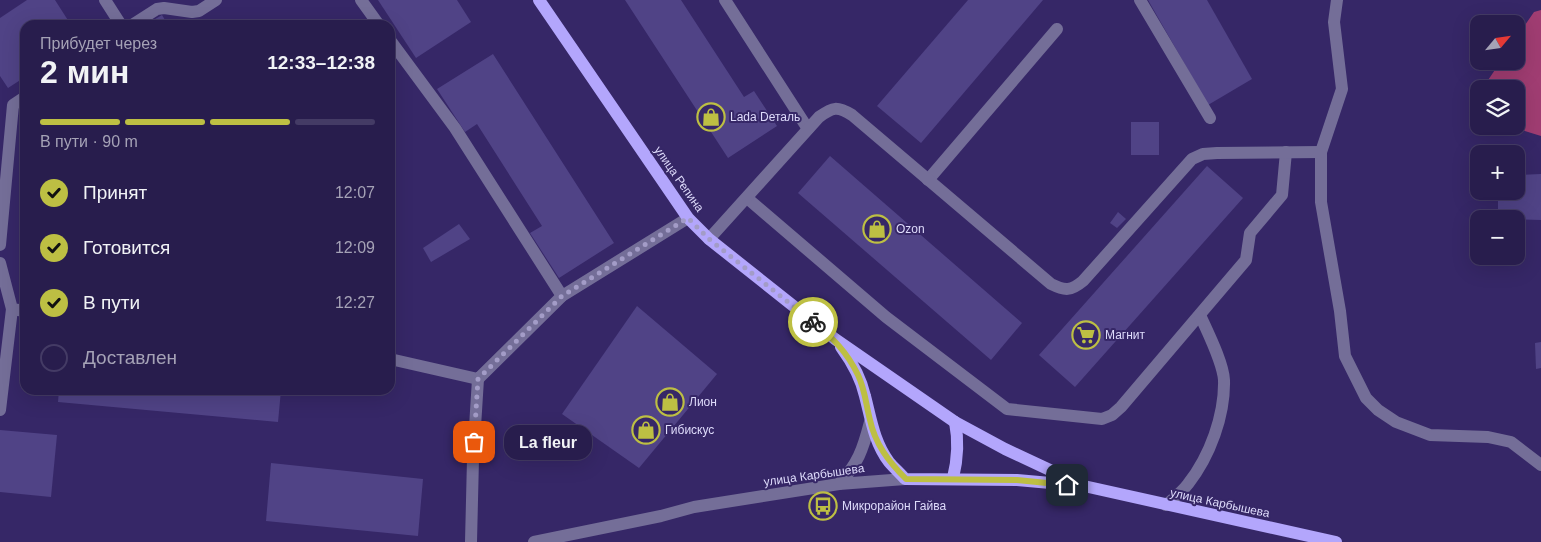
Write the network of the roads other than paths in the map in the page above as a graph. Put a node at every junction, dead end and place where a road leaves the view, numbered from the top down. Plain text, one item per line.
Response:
1 (105, 0) edge
2 (216, 0) edge
3 (361, 0) edge
4 (539, 0) edge
5 (725, 0) edge
6 (1140, 0) edge
7 (1337, 0) edge
8 (118, 20) edge
9 (140, 20) edge
10 (375, 20) edge
11 (1057, 30) dead end
12 (395, 47) edge
13 (20, 100) edge
14 (1210, 118) dead end
15 (808, 129) junction
16 (1286, 152) junction
17 (1321, 152) junction
18 (928, 180) junction
19 (747, 198) junction
20 (688, 218) junction
21 (709, 239) junction
22 (0, 245) edge
23 (0, 263) edge
24 (562, 296) junction
25 (19, 310) edge
26 (1200, 315) junction
27 (835, 339) junction
28 (395, 360) edge
29 (478, 379) junction
30 (0, 410) edge
31 (870, 422) junction
32 (955, 422) junction
33 (1541, 465) edge
34 (953, 478) junction
35 (906, 479) junction
36 (839, 484) junction
37 (1084, 486) junction
38 (1166, 505) junction
39 (471, 542) edge
40 (534, 542) edge
41 (1336, 542) edge

1 - 8 street
2 - 9 street
3 - 10 street
4 - 20 main road, улица Репина
5 - 15 street
6 - 14 street
7 - 17 street
11 - 18 street
12 - 24 street
13 - 22 street
15 - 18 street
15 - 19 street
16 - 17 street
16 - 18 street
16 - 26 street
17 - 33 street
19 - 21 street
19 - 26 street
20 - 21 main road, улица Репина
20 - 24 street
21 - 27 main road, улица Репина
23 - 25 street
24 - 29 street
25 - 30 street
26 - 38 street
27 - 31 main road
27 - 32 main road
28 - 29 street
29 - 39 street
31 - 35 main road
31 - 36 street
32 - 34 main road
32 - 37 main road
34 - 35 main road, улица Карбышева
34 - 37 main road, улица Карбышева
35 - 36 street, улица Карбышева
36 - 40 street, улица Карбышева
37 - 38 main road, улица Карбышева
38 - 41 main road, улица Карбышева

